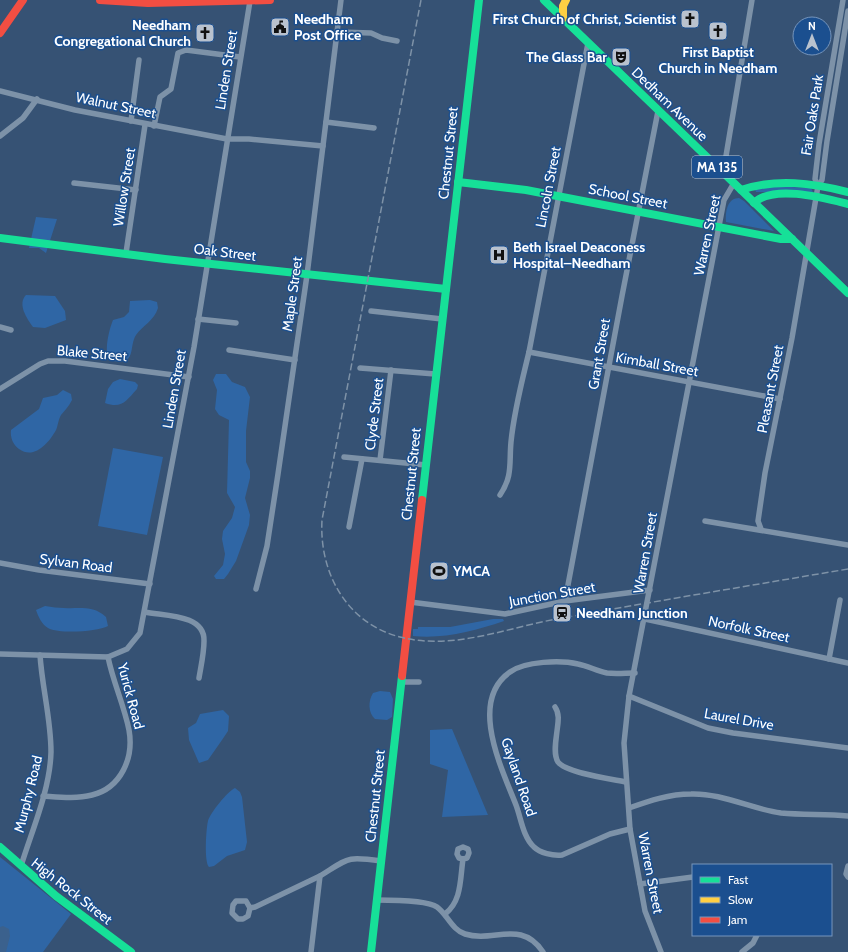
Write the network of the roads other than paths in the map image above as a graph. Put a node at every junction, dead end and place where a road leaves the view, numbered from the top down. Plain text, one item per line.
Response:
1 (23, 0) edge
2 (100, 0) edge
3 (270, 0) edge
4 (341, 0) edge
5 (479, 0) edge
6 (544, 0) edge
7 (566, 0) edge
8 (752, 0) edge
9 (843, 0) edge
10 (148, 1) edge
11 (240, 1) edge
12 (250, 1) edge
13 (848, 11) edge
14 (563, 18) junction
15 (338, 32) junction
16 (0, 34) edge
17 (397, 41) dead end
18 (588, 43) junction
19 (240, 57) junction
20 (139, 60) dead end
21 (832, 64) junction
22 (839, 65) junction
23 (0, 91) edge
24 (38, 99) junction
25 (658, 111) junction
26 (131, 121) junction
27 (326, 122) junction
28 (145, 124) junction
29 (154, 126) junction
30 (374, 128) dead end
31 (0, 136) edge
32 (227, 139) junction
33 (820, 140) junction
34 (827, 141) junction
35 (323, 146) junction
36 (724, 174) junction
37 (458, 182) junction
38 (74, 183) dead end
39 (734, 183) junction
40 (818, 186) junction
41 (136, 190) junction
42 (741, 190) junction
43 (848, 192) edge
44 (558, 196) junction
45 (817, 198) junction
46 (754, 203) junction
47 (848, 204) edge
48 (639, 211) junction
49 (719, 227) junction
50 (0, 238) edge
51 (792, 240) junction
52 (126, 253) junction
53 (807, 254) junction
54 (207, 262) junction
55 (307, 274) junction
56 (446, 289) junction
57 (848, 293) edge
58 (371, 311) dead end
59 (198, 319) junction
60 (442, 319) junction
61 (236, 324) dead end
62 (0, 327) edge
63 (11, 330) dead end
64 (229, 350) dead end
65 (529, 352) junction
66 (295, 360) junction
67 (609, 367) junction
68 (360, 368) dead end
69 (391, 370) junction
70 (435, 374) junction
71 (189, 377) junction
72 (689, 382) junction
73 (0, 389) edge
74 (780, 399) junction
75 (344, 457) dead end
76 (362, 459) junction
77 (380, 460) junction
78 (426, 465) junction
79 (500, 495) dead end
80 (706, 521) dead end
81 (350, 527) dead end
82 (761, 529) junction
83 (848, 544) edge
84 (0, 563) edge
85 (150, 584) junction
86 (256, 589) dead end
87 (650, 590) junction
88 (840, 600) dead end
89 (565, 601) junction
90 (410, 602) junction
91 (145, 612) junction
92 (645, 619) junction
93 (0, 654) edge
94 (40, 655) junction
95 (108, 657) junction
96 (829, 659) junction
97 (848, 663) edge
98 (635, 674) junction
99 (199, 678) dead end
100 (401, 682) junction
101 (419, 682) dead end
102 (629, 696) junction
103 (555, 707) dead end
104 (848, 748) edge
105 (626, 782) junction
106 (43, 796) junction
107 (629, 808) junction
108 (848, 816) edge
109 (630, 829) junction
110 (0, 847) edge
111 (463, 859) dead end
112 (381, 861) junction
113 (21, 866) junction
114 (848, 866) edge
115 (320, 876) junction
116 (692, 877) edge
117 (848, 877) edge
118 (640, 884) junction
119 (376, 900) junction
120 (250, 908) dead end
121 (445, 914) junction
122 (756, 936) edge
123 (131, 952) edge
124 (311, 952) edge
125 (371, 952) edge
126 (544, 952) edge
127 (661, 952) edge
128 (742, 952) edge

1 - 16 main road
2 - 10 main road
3 - 12 main road
4 - 15 street, Maple Street
5 - 37 main road, Chestnut Street
6 - 14 main road, Dedham Avenue / MA 135
7 - 14 main road
8 - 36 street
9 - 21 street, Fair Oaks Park
10 - 11 main road
11 - 12 main road
12 - 19 street, Linden Street
13 - 22 street, Fair Oaks Park
14 - 18 main road, Dedham Avenue / MA 135
15 - 17 street
15 - 27 street, Maple Street
18 - 25 main road, Dedham Avenue / MA 135
18 - 44 street, Lincoln Street
19 - 29 street
19 - 32 street, Linden Street
20 - 26 street
21 - 22 street
21 - 33 street, Fair Oaks Park
22 - 34 street, Fair Oaks Park
23 - 24 street, Walnut Street
24 - 26 street, Walnut Street
24 - 31 street
25 - 36 main road, Dedham Avenue / MA 135
25 - 48 street, Grant Street
26 - 28 street, Walnut Street
27 - 30 street
27 - 35 street, Maple Street
28 - 29 street, Walnut Street
28 - 41 street, Willow Street
29 - 32 street, Walnut Street
32 - 35 street, Walnut Street
32 - 54 street, Linden Street
33 - 34 street
33 - 40 street, Fair Oaks Park
34 - 40 street, Fair Oaks Park
35 - 55 street, Maple Street
36 - 39 main road, Dedham Avenue / MA 135
37 - 44 main road, School Street
37 - 56 main road, Chestnut Street
38 - 41 street
39 - 42 main road, Dedham Avenue / MA 135
39 - 49 street, Warren Street
40 - 42 main road
40 - 43 main road
40 - 45 street, Fair Oaks Park
41 - 52 street, Willow Street
42 - 46 main road, Dedham Avenue / MA 135
44 - 48 main road, School Street
44 - 65 street, Lincoln Street
45 - 46 main road
45 - 47 main road
45 - 53 street, Fair Oaks Park
46 - 51 main road, Dedham Avenue / MA 135
48 - 49 main road, School Street
48 - 67 street, Grant Street
49 - 51 main road, School Street
49 - 72 street, Warren Street
50 - 52 main road, Oak Street
51 - 53 main road, Dedham Avenue / MA 135
52 - 54 main road, Oak Street
53 - 57 main road, Dedham Avenue / MA 135
53 - 74 street, Pleasant Street
54 - 55 main road, Oak Street
54 - 59 street, Linden Street
55 - 56 main road, Oak Street
55 - 66 street, Maple Street
56 - 60 main road, Chestnut Street
58 - 60 street
59 - 61 street
59 - 71 street, Linden Street
60 - 70 main road, Chestnut Street
62 - 63 street
64 - 66 street
65 - 67 street, Kimball Street
65 - 79 street, Lincoln Street
66 - 86 street, Maple Street
67 - 72 street, Kimball Street
67 - 89 street, Grant Street
68 - 69 street
69 - 70 street
69 - 77 street, Clyde Street
70 - 78 main road, Chestnut Street
71 - 73 street, Blake Street
71 - 85 street, Linden Street
72 - 74 street, Kimball Street
72 - 87 street, Warren Street
74 - 82 street, Pleasant Street
75 - 76 street
76 - 77 street
76 - 81 street
77 - 78 street
78 - 90 main road, Chestnut Street
80 - 82 street
82 - 83 street
84 - 85 street, Sylvan Road
85 - 91 street, Linden Street
87 - 89 street, Junction Street
87 - 92 street, Warren Street
88 - 96 street
89 - 90 street, Junction Street
90 - 100 main road, Chestnut Street
91 - 95 street, Linden Street
91 - 99 street
92 - 96 street, Norfolk Street
92 - 98 street, Warren Street
93 - 94 street, Linden Street
94 - 95 street, Linden Street
94 - 106 street, Murphy Road
95 - 106 street, Yurick Road
96 - 97 street, Norfolk Street
98 - 102 street, Warren Street
98 - 109 street, Gayland Road
100 - 101 street
100 - 112 main road, Chestnut Street
102 - 104 street, Laurel Drive
102 - 105 street, Warren Street
103 - 105 street
105 - 107 street, Warren Street
106 - 113 street, Murphy Road
107 - 108 street
107 - 109 street, Warren Street
109 - 118 street, Warren Street
110 - 113 main road, High Rock Street
111 - 121 street
112 - 115 street
112 - 119 main road, Chestnut Street
113 - 123 main road, High Rock Street
114 - 117 street
115 - 120 street
115 - 124 street
116 - 118 street
118 - 127 street, Warren Street
119 - 121 street
119 - 125 main road, Chestnut Street
121 - 126 street
122 - 128 street

